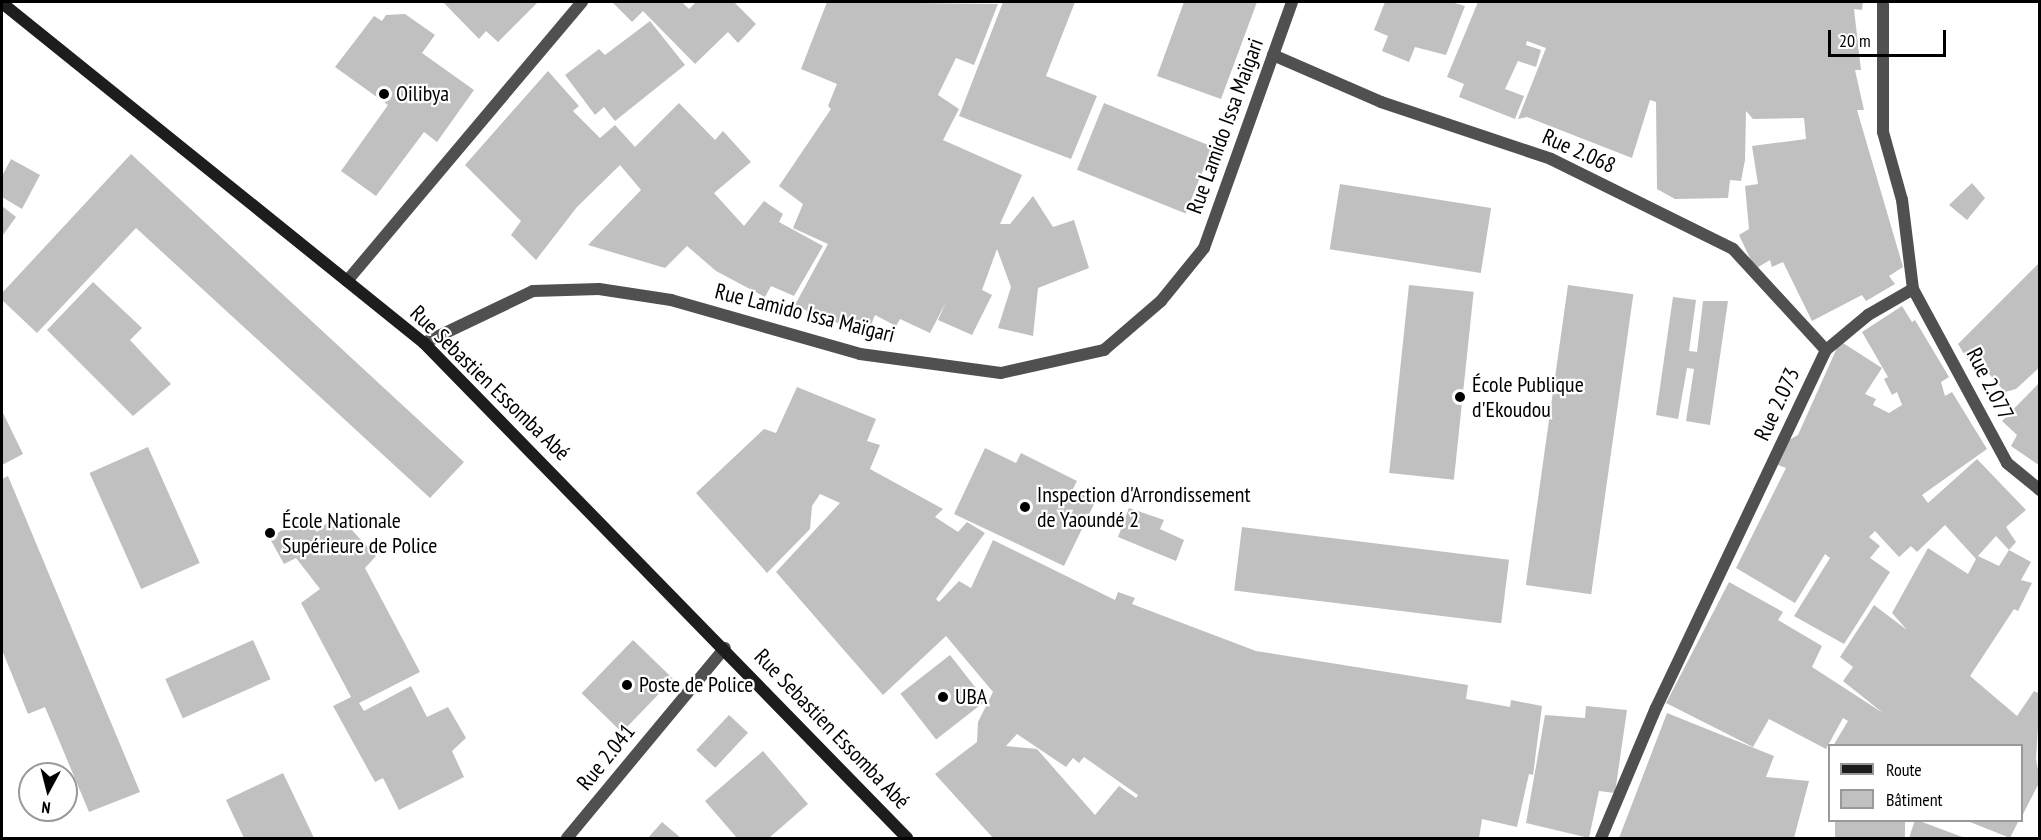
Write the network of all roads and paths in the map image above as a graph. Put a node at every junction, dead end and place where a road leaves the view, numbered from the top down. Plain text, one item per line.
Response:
1 (582, 2) edge
2 (1292, 2) edge
3 (1883, 2) edge
4 (2, 3) edge
5 (1273, 56) junction
6 (347, 281) junction
7 (1913, 288) junction
8 (424, 343) junction
9 (1826, 350) junction
10 (2040, 490) edge
11 (726, 648) junction
12 (567, 838) edge
13 (907, 838) edge
14 (1601, 838) edge

1 - 6 street
2 - 5 street, Rue Lamido Issa Maïgari
3 - 7 street
4 - 6 main road, Rue Sebastien Essomba Abé
5 - 8 street, Rue Lamido Issa Maïgari
5 - 9 street, Rue 2.068
6 - 8 main road, Rue Sebastien Essomba Abé
7 - 9 street, Rue 2.073
7 - 10 street, Rue 2.077
8 - 11 main road, Rue Sebastien Essomba Abé
9 - 14 street, Rue 2.073
11 - 12 street, Rue 2.041
11 - 13 main road, Rue Sebastien Essomba Abé

